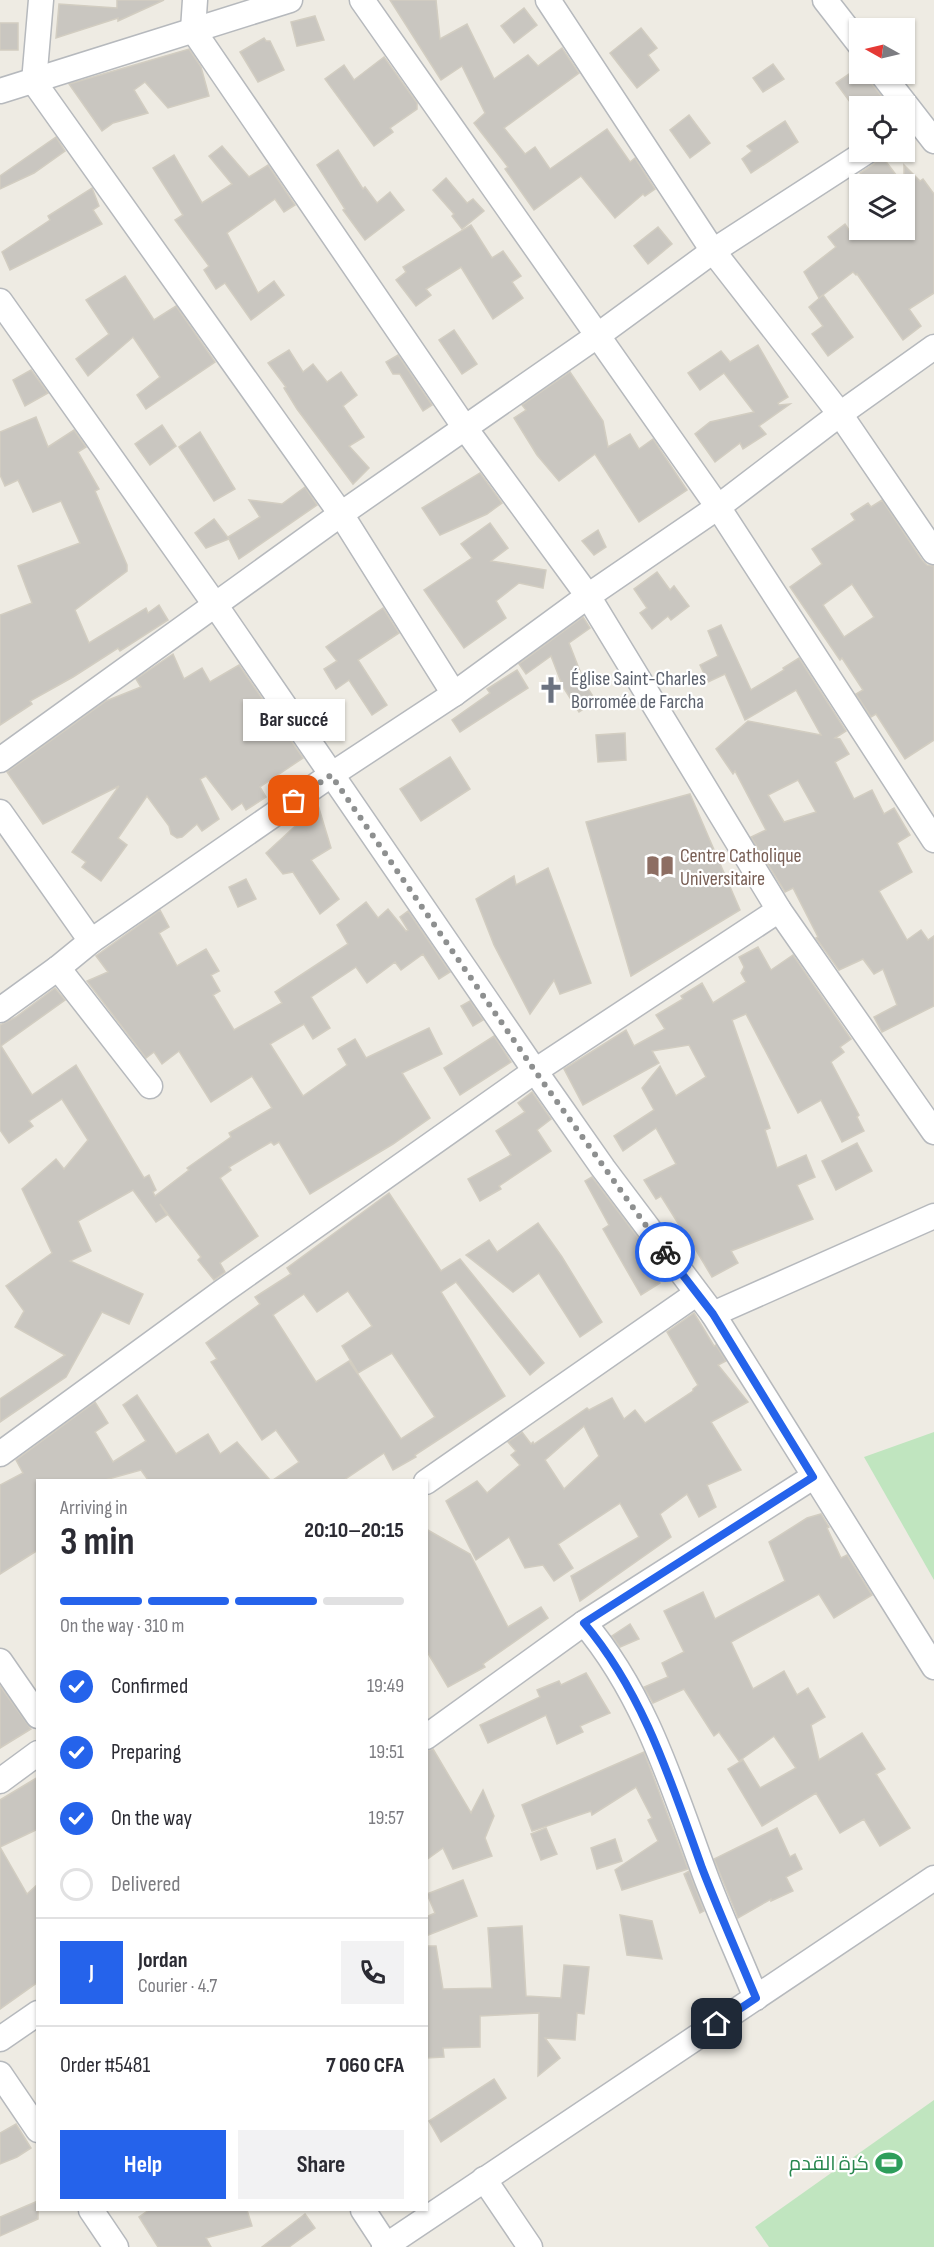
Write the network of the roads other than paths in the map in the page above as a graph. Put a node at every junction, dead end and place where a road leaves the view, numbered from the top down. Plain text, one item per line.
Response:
1 (41, 0) edge
2 (195, 0) edge
3 (290, 0) edge
4 (362, 0) edge
5 (548, 0) edge
6 (825, 0) edge
7 (193, 30) junction
8 (849, 31) edge
9 (34, 82) junction
10 (890, 84) edge
11 (0, 91) edge
12 (918, 117) edge
13 (934, 141) edge
14 (851, 162) edge
15 (713, 252) junction
16 (0, 301) edge
17 (597, 336) junction
18 (934, 347) edge
19 (840, 414) junction
20 (465, 428) junction
21 (718, 507) junction
22 (341, 514) junction
23 (934, 552) edge
24 (588, 596) junction
25 (216, 606) junction
26 (454, 694) junction
27 (0, 760) edge
28 (331, 775) junction
29 (0, 812) edge
30 (934, 840) edge
31 (778, 910) junction
32 (91, 941) junction
33 (58, 968) junction
34 (0, 1010) edge
35 (535, 1071) junction
36 (150, 1086) dead end
37 (934, 1132) edge
38 (934, 1216) edge
39 (696, 1294) junction
40 (713, 1314) junction
41 (0, 1454) edge
42 (813, 1477) junction
43 (428, 1481) edge
44 (584, 1623) junction
45 (0, 1661) edge
46 (934, 1667) edge
47 (36, 1713) edge
48 (428, 1736) edge
49 (36, 1754) edge
50 (0, 1781) edge
51 (934, 1878) edge
52 (756, 1998) junction
53 (36, 2014) edge
54 (0, 2039) edge
55 (0, 2074) edge
56 (36, 2127) edge
57 (484, 2179) junction
58 (92, 2211) edge
59 (364, 2211) edge
60 (385, 2246) edge
61 (116, 2247) edge
62 (530, 2247) edge

1 - 9 street
2 - 7 street
3 - 7 street
4 - 17 street
5 - 15 street
6 - 8 street
7 - 9 street
7 - 20 street
9 - 11 street
9 - 22 street
10 - 12 street
12 - 13 street
14 - 15 street
15 - 17 street
15 - 19 street
16 - 25 street
17 - 20 street
17 - 21 street
18 - 19 street
19 - 21 street
19 - 23 street
20 - 22 street
20 - 24 street
21 - 24 street
21 - 30 street
22 - 25 street
22 - 26 street
24 - 26 street
24 - 31 street
25 - 27 street
25 - 28 street
26 - 28 street
28 - 32 street
28 - 35 street
29 - 32 street
31 - 35 street
31 - 37 street
32 - 33 street
33 - 34 street
33 - 36 street
35 - 39 street
35 - 41 street
38 - 40 street
39 - 40 street
39 - 43 street
40 - 42 street
42 - 44 street
42 - 46 street
44 - 48 street
44 - 52 street
45 - 47 street
49 - 50 street
51 - 52 street
52 - 57 street
53 - 54 street
55 - 56 street
57 - 60 street
57 - 62 street
58 - 61 street
59 - 60 street

